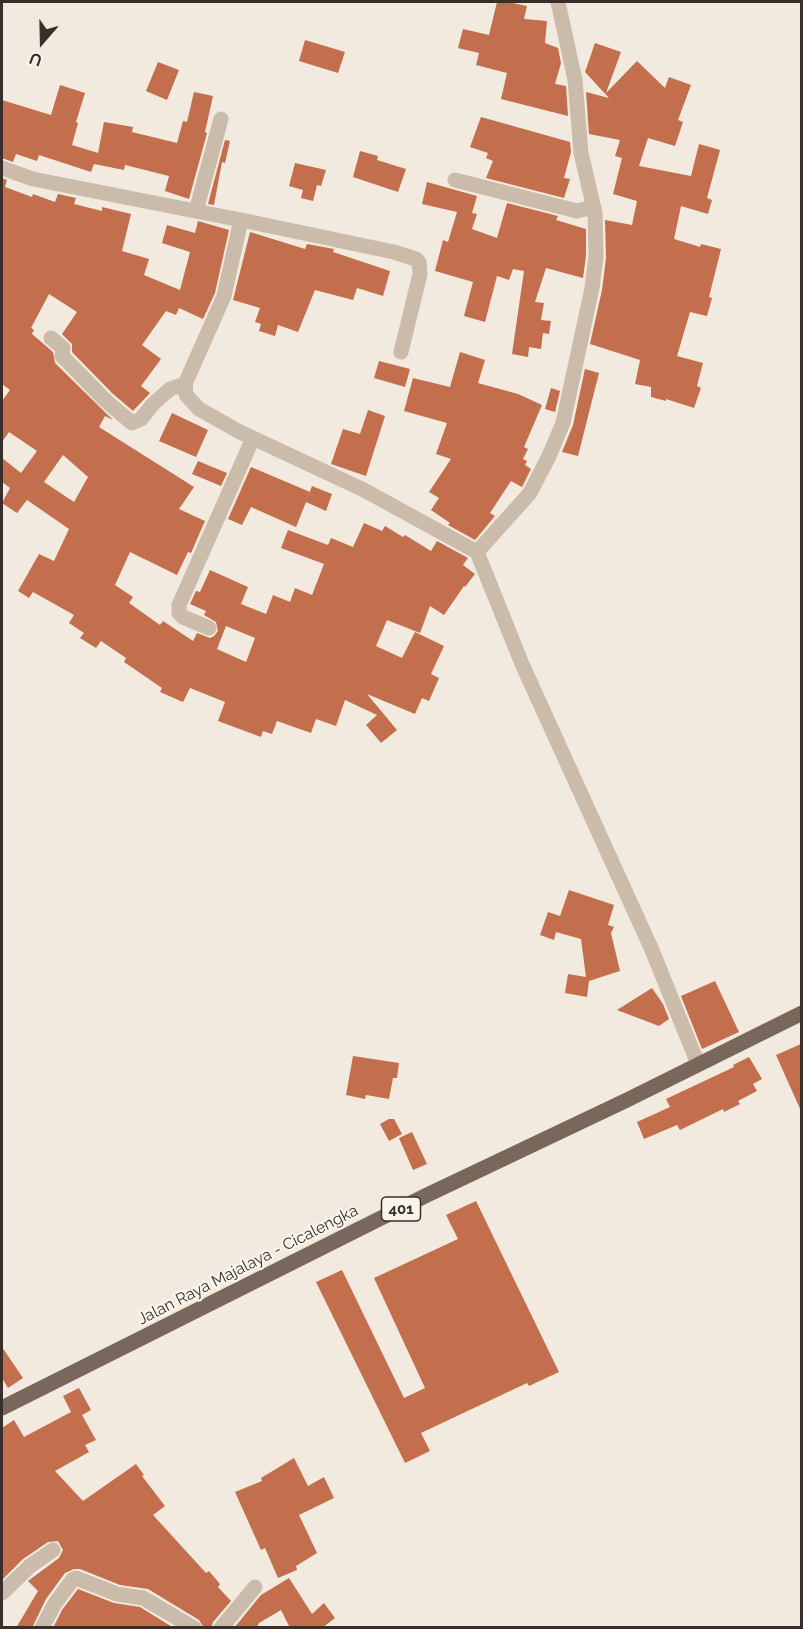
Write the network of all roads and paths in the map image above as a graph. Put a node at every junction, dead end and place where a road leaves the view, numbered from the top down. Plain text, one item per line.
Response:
1 (558, 2) edge
2 (221, 119) dead end
3 (2, 168) edge
4 (455, 180) dead end
5 (594, 207) junction
6 (196, 212) junction
7 (241, 220) junction
8 (51, 338) dead end
9 (400, 352) dead end
10 (185, 384) junction
11 (253, 438) junction
12 (477, 552) junction
13 (208, 628) dead end
14 (801, 1013) edge
15 (698, 1064) junction
16 (2, 1408) edge
17 (53, 1550) dead end
18 (255, 1587) dead end
19 (2, 1593) edge
20 (42, 1628) edge
21 (194, 1628) edge
22 (221, 1628) edge

1 - 5 street
2 - 6 street
3 - 6 street
4 - 5 street
5 - 12 street
6 - 7 street
7 - 9 street
7 - 10 street
8 - 10 street
10 - 11 street
11 - 12 street
11 - 13 street
12 - 15 street
14 - 15 main road, Jalan Raya Majalaya - Cicalengka / 401
15 - 16 main road, Jalan Raya Majalaya - Cicalengka / 401
17 - 19 street
18 - 22 street
20 - 21 street

